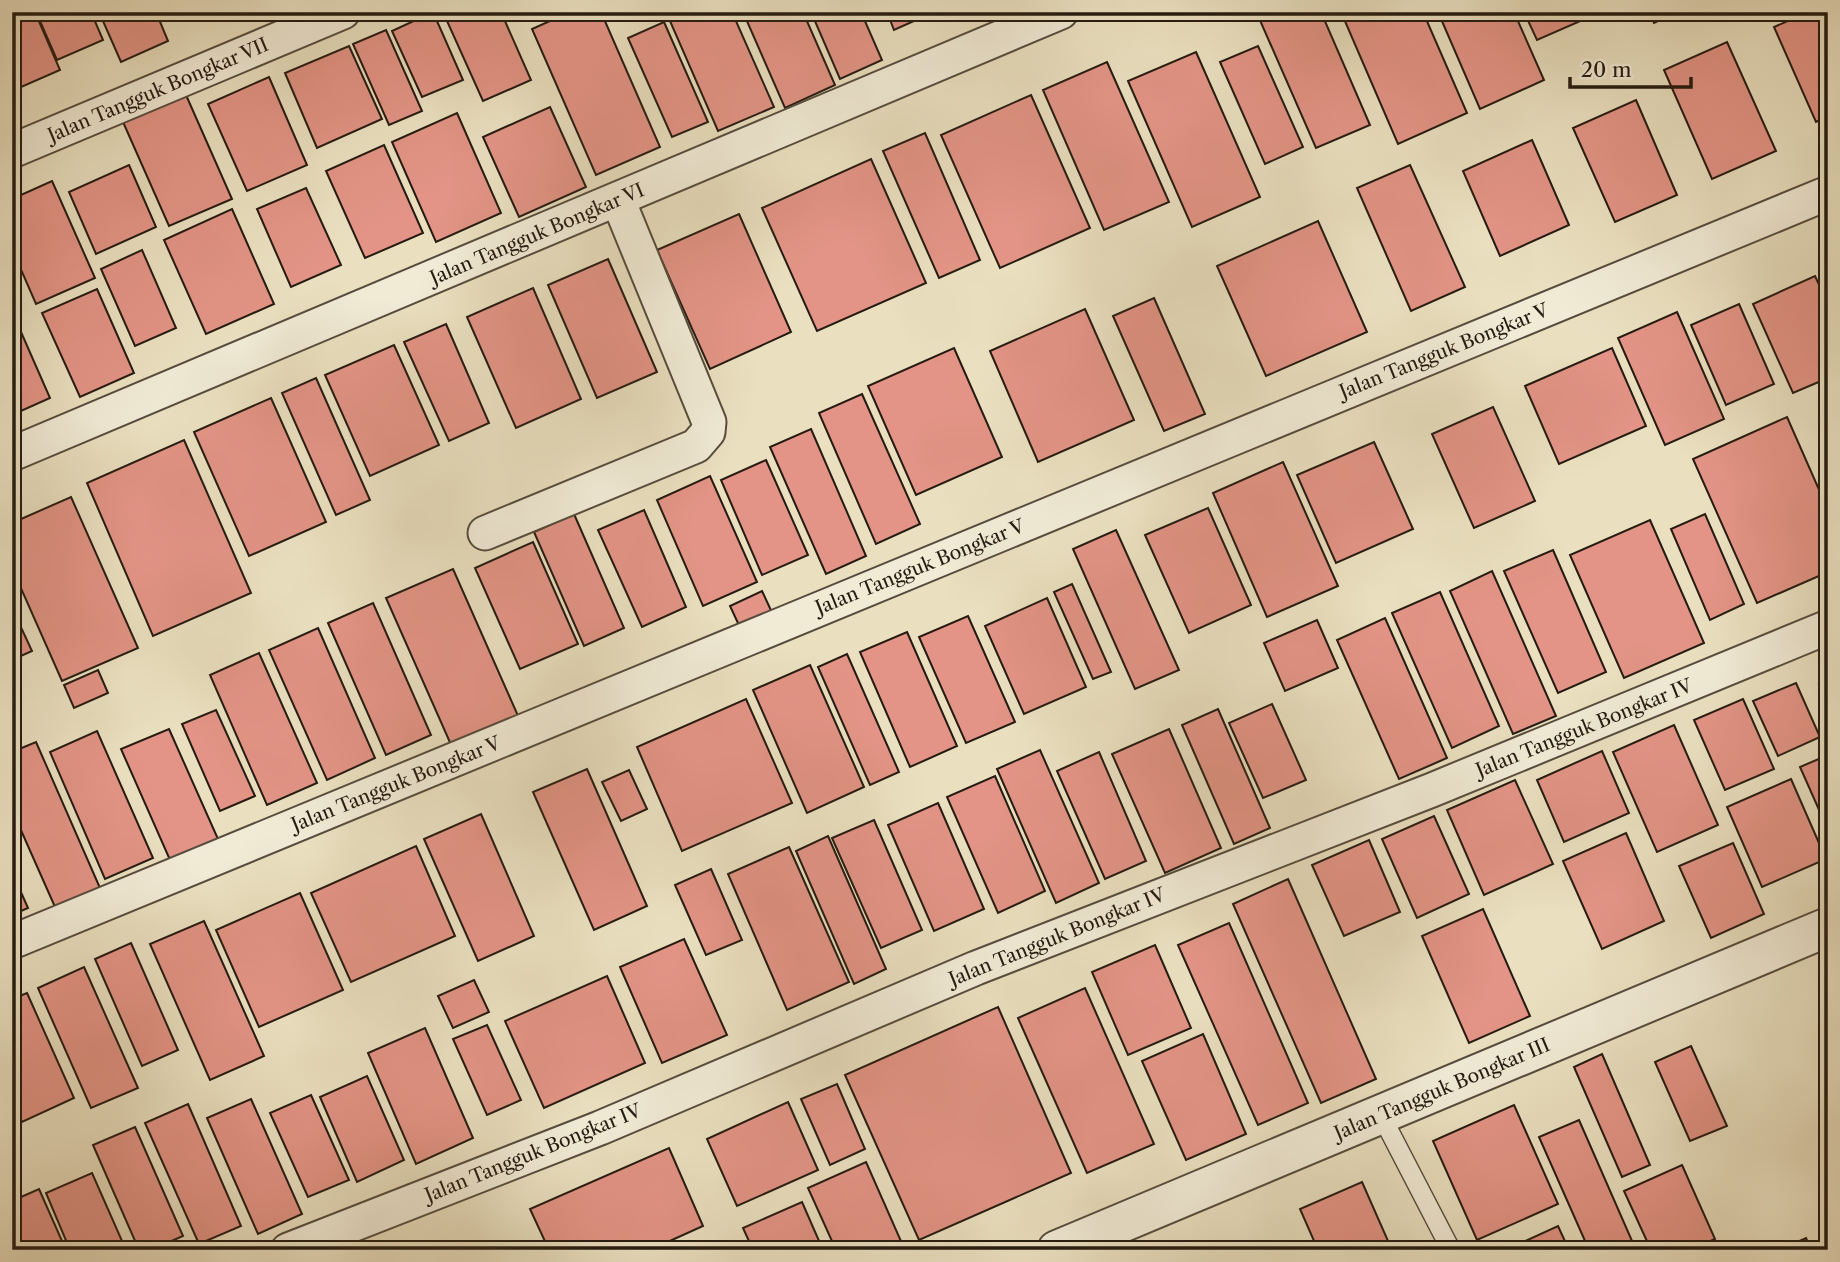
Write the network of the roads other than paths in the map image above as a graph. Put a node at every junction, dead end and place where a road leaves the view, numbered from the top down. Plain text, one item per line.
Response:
1 (343, 12) edge
2 (1061, 12) edge
3 (12, 151) edge
4 (1828, 193) edge
5 (618, 200) junction
6 (12, 454) edge
7 (485, 533) dead end
8 (1828, 627) edge
9 (1828, 927) edge
10 (12, 942) edge
11 (1381, 1115) junction
12 (288, 1250) edge
13 (1057, 1250) edge
14 (1451, 1250) edge

1 - 3 street, Jalan Tangguk Bongkar VII
2 - 5 street, Jalan Tangguk Bongkar VI
4 - 10 street, Jalan Tangguk Bongkar V
5 - 6 street, Jalan Tangguk Bongkar VI
5 - 7 street
8 - 12 street, Jalan Tangguk Bongkar IV
9 - 11 street, Jalan Tangguk Bongkar III
11 - 13 street, Jalan Tangguk Bongkar III
11 - 14 lane

